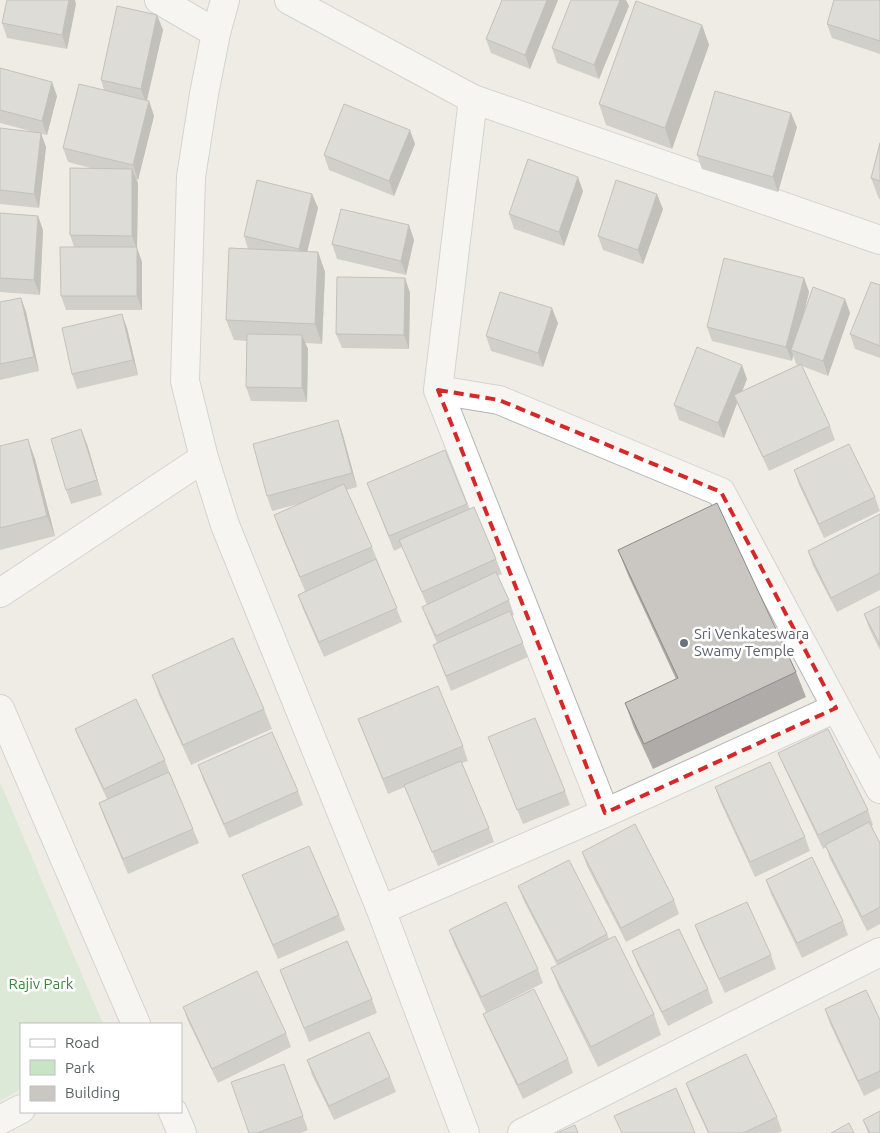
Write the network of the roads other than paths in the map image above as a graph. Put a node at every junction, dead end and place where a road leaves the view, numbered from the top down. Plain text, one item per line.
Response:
1 (159, 0) edge
2 (225, 0) edge
3 (289, 0) edge
4 (216, 33) junction
5 (473, 99) junction
6 (880, 240) edge
7 (438, 390) junction
8 (204, 458) junction
9 (0, 593) edge
10 (836, 708) junction
11 (0, 709) edge
12 (880, 789) edge
13 (606, 812) junction
14 (381, 910) junction
15 (880, 952) edge
16 (136, 1023) edge
17 (20, 1110) edge
18 (173, 1113) edge
19 (0, 1120) edge
20 (182, 1133) edge
21 (465, 1133) edge
22 (522, 1133) edge

1 - 4 street
2 - 4 street
3 - 5 street
4 - 8 street
5 - 6 street
5 - 7 street
7 - 10 street
7 - 13 street
8 - 9 street
8 - 14 street
10 - 12 street
10 - 13 street
11 - 16 street
13 - 14 street
14 - 21 street
15 - 22 street
17 - 19 street
18 - 20 street

